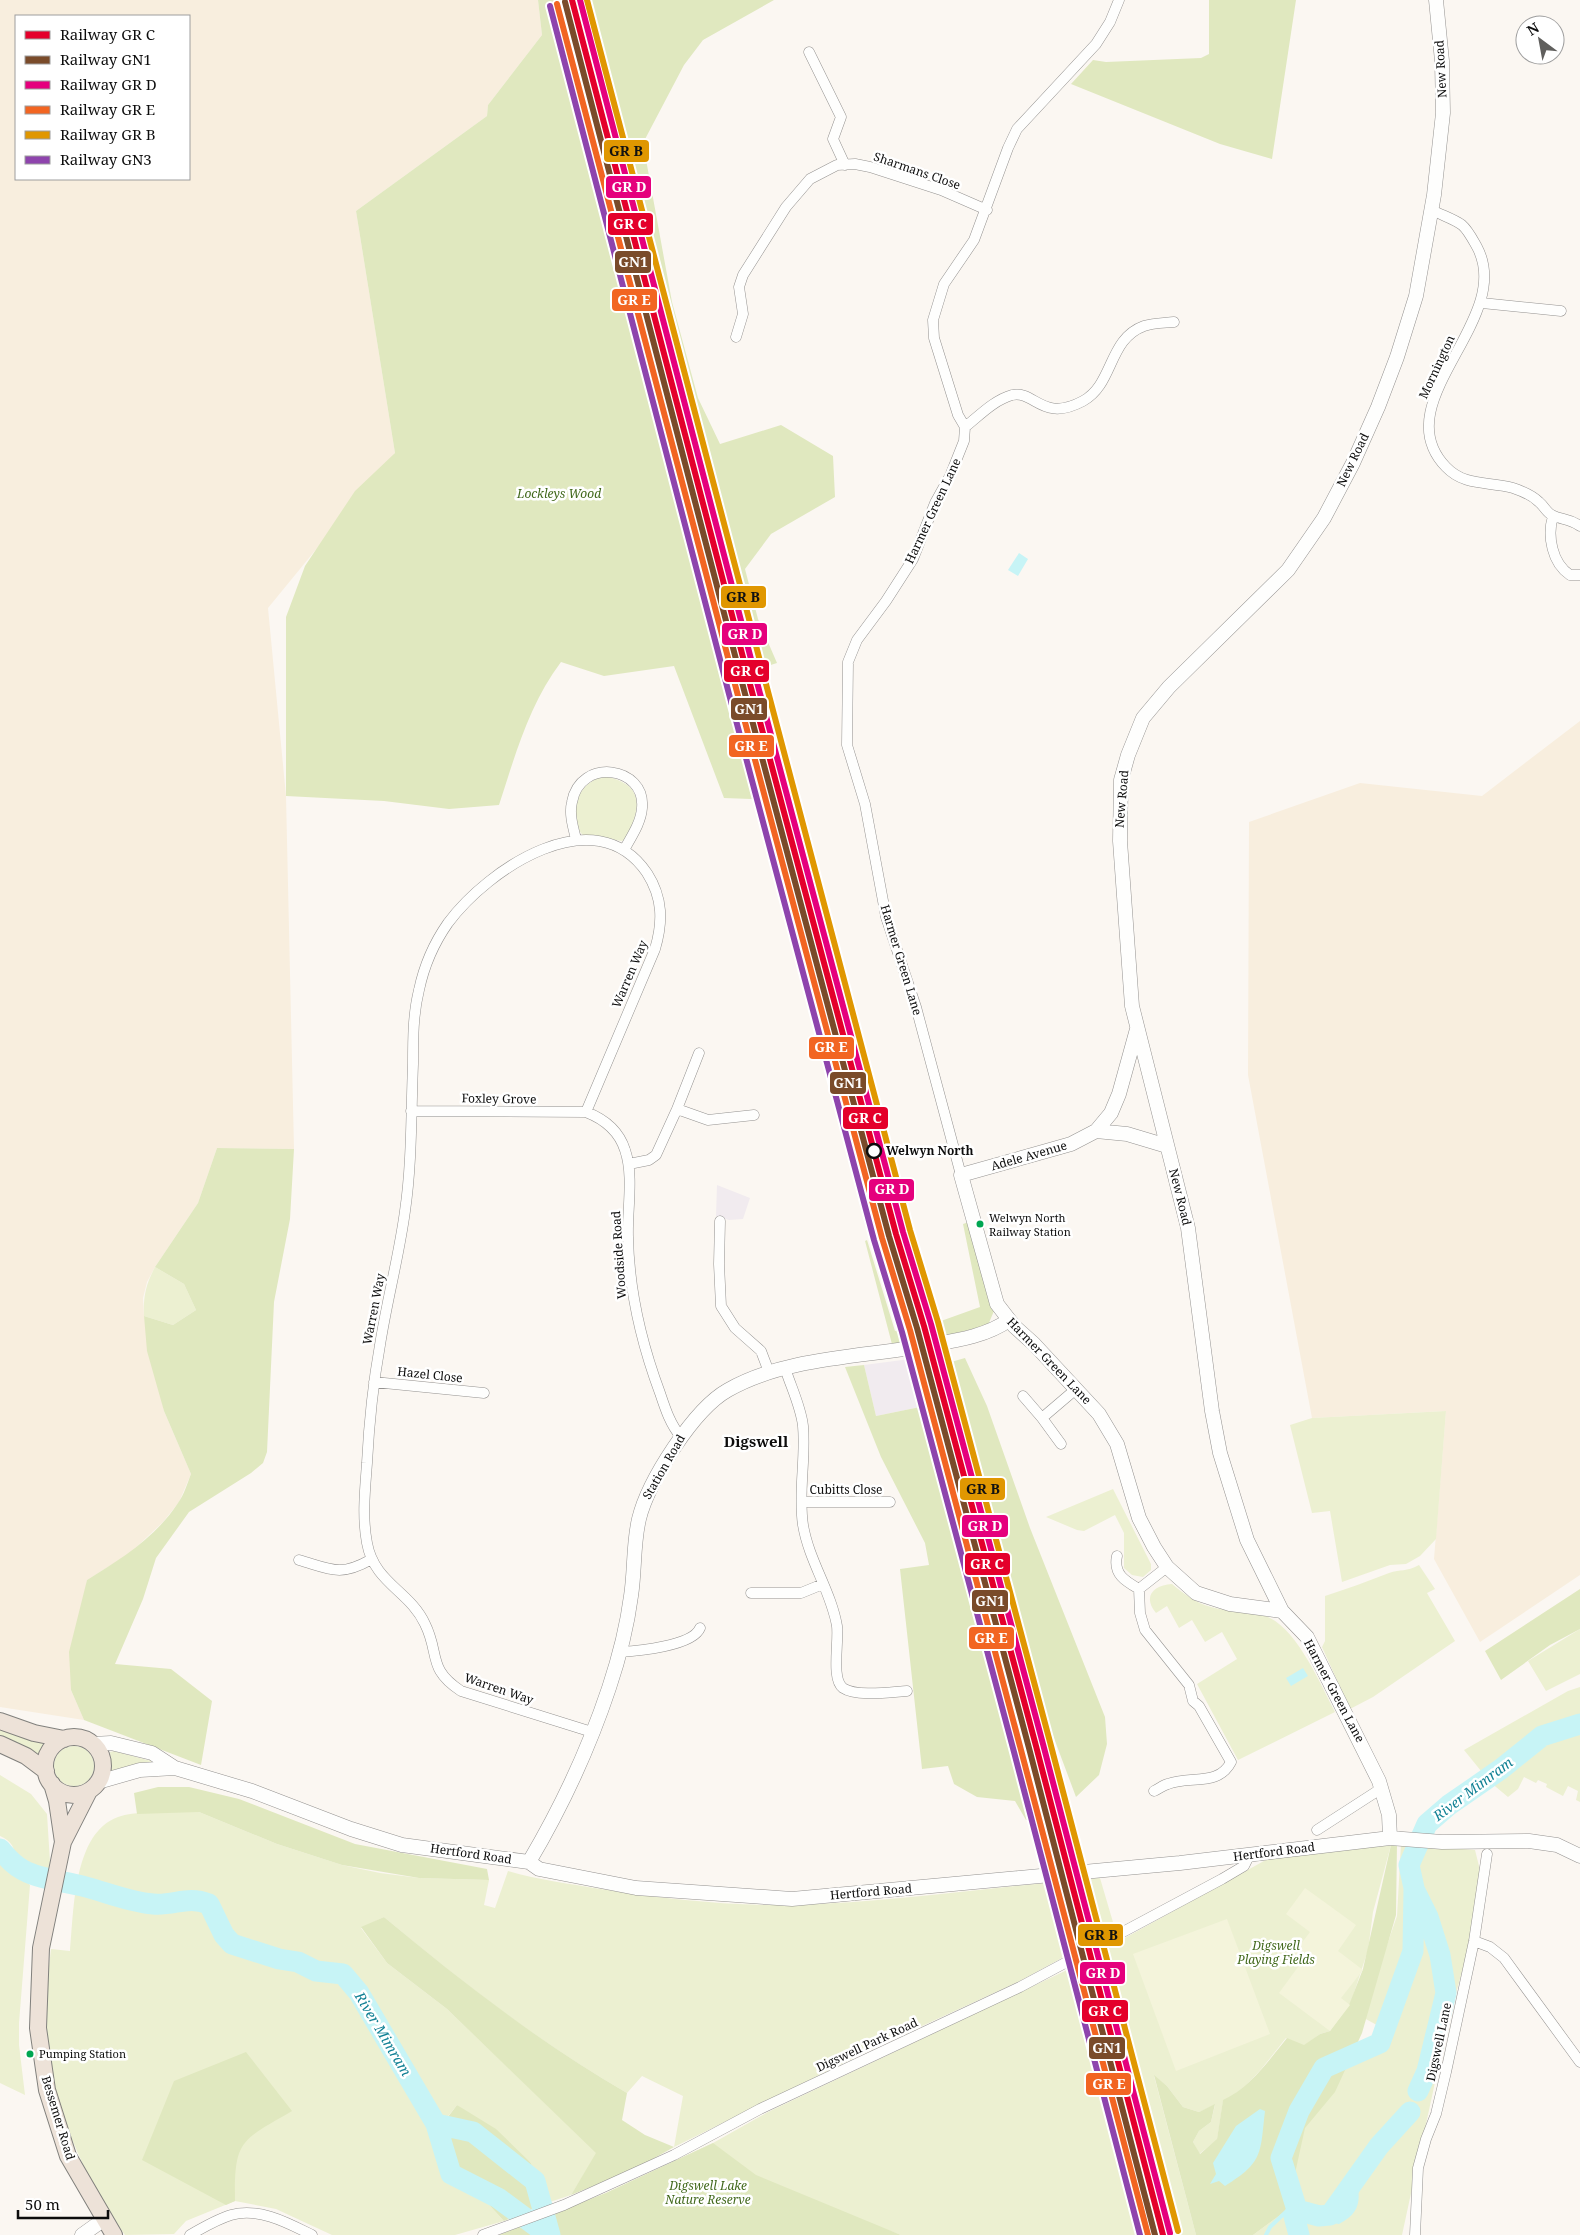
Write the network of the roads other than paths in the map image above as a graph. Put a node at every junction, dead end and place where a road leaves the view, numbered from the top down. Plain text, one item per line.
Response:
1 (1119, 0) edge
2 (1436, 0) edge
3 (809, 52) dead end
4 (844, 164) junction
5 (987, 210) junction
6 (1432, 210) junction
7 (1482, 303) junction
8 (1561, 310) dead end
9 (1174, 322) dead end
10 (736, 337) dead end
11 (965, 427) junction
12 (1553, 516) junction
13 (1580, 526) edge
14 (1580, 575) edge
15 (576, 840) junction
16 (624, 850) junction
17 (1137, 1029) junction
18 (699, 1053) dead end
19 (677, 1109) junction
20 (411, 1111) junction
21 (586, 1112) junction
22 (754, 1114) dead end
23 (1096, 1131) junction
24 (1167, 1146) junction
25 (628, 1164) junction
26 (961, 1175) junction
27 (720, 1220) dead end
28 (1008, 1320) junction
29 (785, 1368) junction
30 (769, 1372) junction
31 (374, 1382) junction
32 (1076, 1389) junction
33 (484, 1393) dead end
34 (1023, 1396) dead end
35 (1042, 1418) junction
36 (680, 1437) junction
37 (1060, 1444) dead end
38 (802, 1502) junction
39 (890, 1502) dead end
40 (1117, 1556) dead end
41 (299, 1560) dead end
42 (370, 1560) junction
43 (1167, 1567) junction
44 (823, 1584) junction
45 (1139, 1589) junction
46 (751, 1593) dead end
47 (1282, 1611) junction
48 (700, 1628) dead end
49 (620, 1652) junction
50 (907, 1691) dead end
51 (0, 1721) edge
52 (592, 1732) junction
53 (64, 1739) junction
54 (0, 1744) edge
55 (93, 1744) junction
56 (175, 1768) junction
57 (49, 1777) junction
58 (93, 1787) junction
59 (1382, 1788) junction
60 (1154, 1791) dead end
61 (1317, 1830) dead end
62 (1390, 1838) junction
63 (61, 1849) junction
64 (1487, 1854) dead end
65 (1249, 1856) junction
66 (1580, 1856) edge
67 (528, 1862) junction
68 (1474, 1941) junction
69 (1580, 2062) edge
70 (103, 2220) junction
71 (82, 2235) edge
72 (114, 2235) edge
73 (190, 2235) edge
74 (312, 2235) edge
75 (484, 2235) edge
76 (1415, 2235) edge

1 - 5 street
2 - 6 street, New Road
3 - 4 street
4 - 5 street, Sharmans Close
4 - 10 street, Sharmans Close
5 - 11 street
6 - 7 street, Mornington
6 - 17 street, New Road
7 - 8 street
7 - 12 street, Mornington
9 - 11 street
11 - 26 street, Harmer Green Lane
12 - 13 street, Mornington
12 - 14 street
15 - 16 street, Warren Way
15 - 16 street
15 - 20 street, Warren Way
16 - 21 street, Warren Way
17 - 23 street, Adele Avenue
17 - 24 street, New Road
18 - 19 street
19 - 22 street
19 - 25 street
20 - 21 street, Foxley Grove
20 - 31 street, Warren Way
21 - 25 street, Woodside Road
23 - 24 street
23 - 26 street, Adele Avenue
24 - 47 street, New Road
25 - 36 street, Woodside Road
26 - 28 street, Harmer Green Lane
27 - 30 street
28 - 29 street, Station Road
28 - 32 street, Harmer Green Lane
29 - 30 street, Station Road
29 - 38 street, Cubitts Close
30 - 36 street, Station Road
31 - 33 street, Hazel Close
31 - 42 street, Warren Way
32 - 35 street
32 - 43 street, Harmer Green Lane
34 - 35 street
35 - 37 street
36 - 49 street, Station Road
38 - 39 street, Cubitts Close
38 - 44 street, Cubitts Close
40 - 45 street
41 - 42 street
42 - 52 street, Warren Way
43 - 45 street
43 - 47 street, Harmer Green Lane
44 - 46 street
44 - 50 street, Cubitts Close
45 - 60 street
47 - 59 street, Harmer Green Lane
48 - 49 street
49 - 52 street, Station Road
51 - 53 main road
52 - 67 street, Station Road
53 - 55 main road
53 - 57 main road
54 - 57 main road
55 - 56 street, Hertford Road
55 - 58 main road
56 - 58 street, Hertford Road
56 - 67 street, Hertford Road
57 - 58 main road
57 - 63 main road, Bessemer Road
58 - 63 main road, Bessemer Road
59 - 61 street, Hertford Road
59 - 62 street, Harmer Green Lane
62 - 65 street, Hertford Road
62 - 66 street, Hertford Road
63 - 70 main road, Bessemer Road
64 - 68 street, Digswell Lane
65 - 67 street, Hertford Road
65 - 75 street, Digswell Park Road
68 - 69 street
68 - 76 street, Digswell Lane
70 - 71 street
70 - 72 main road, Bessemer Road
73 - 74 street

